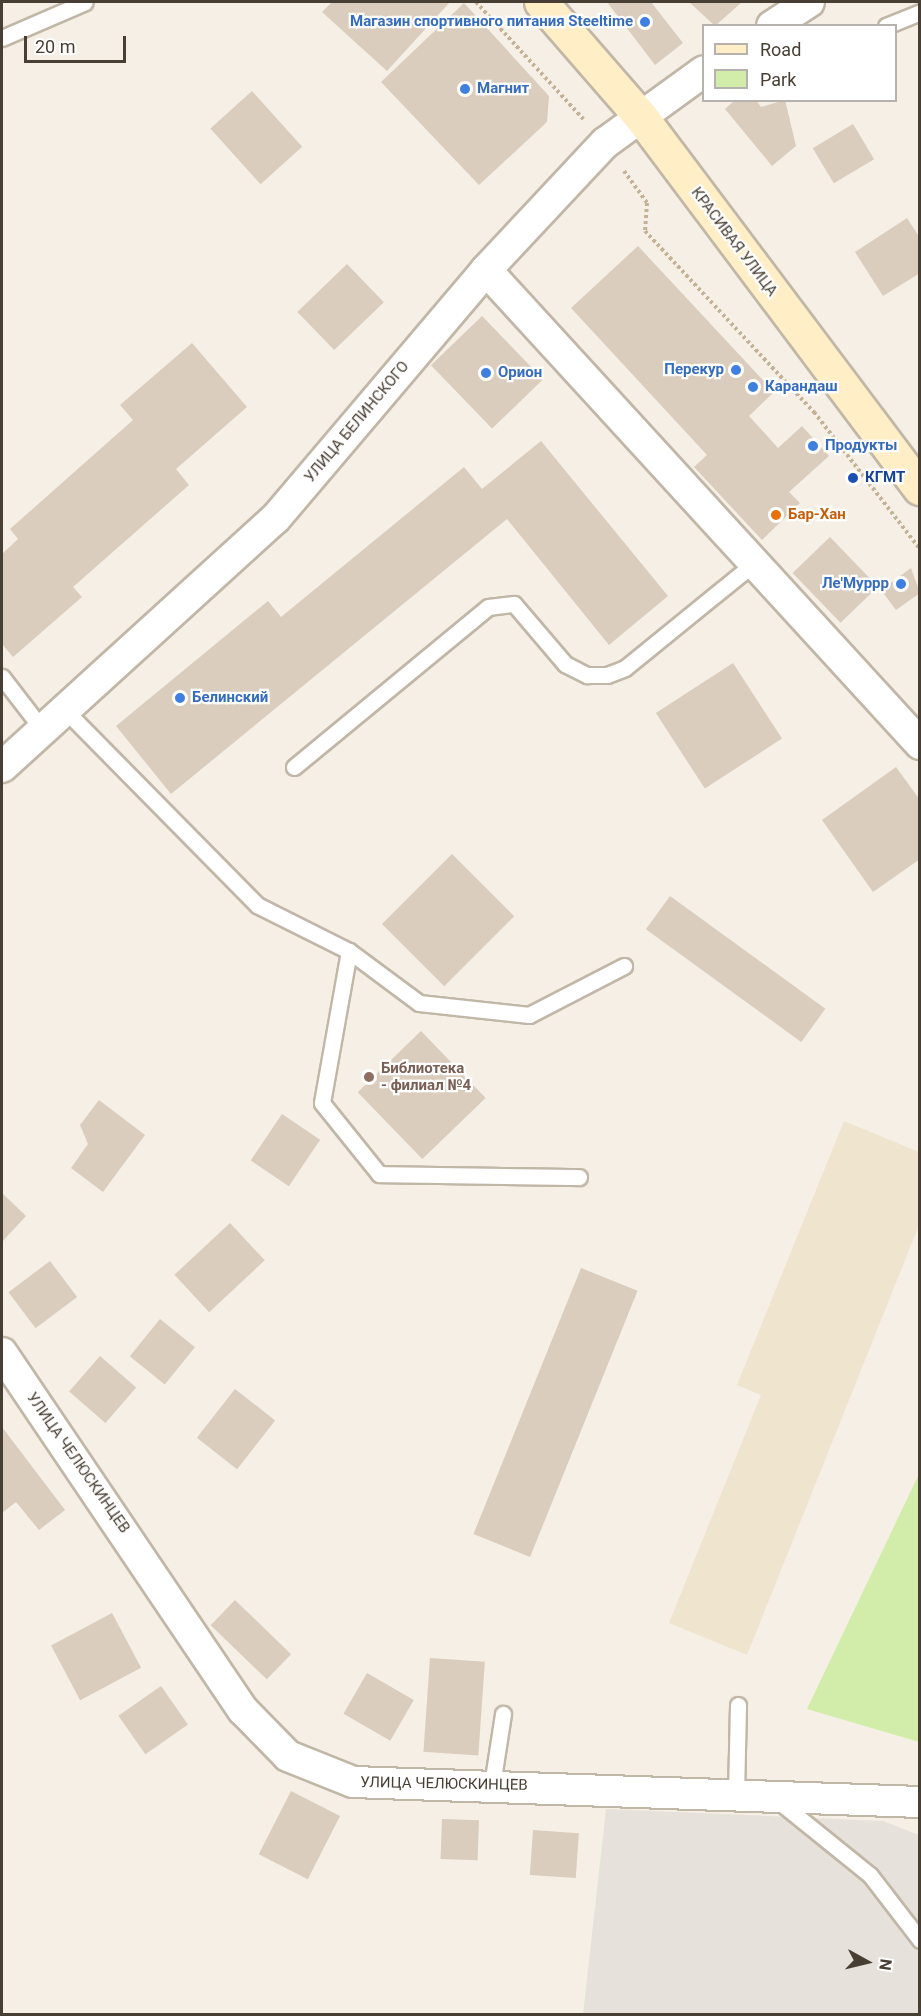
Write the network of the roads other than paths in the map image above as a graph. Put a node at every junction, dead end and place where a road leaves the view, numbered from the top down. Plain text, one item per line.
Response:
1 (84, 2) edge
2 (541, 2) edge
3 (809, 2) edge
4 (920, 12) edge
5 (775, 24) edge
6 (891, 24) edge
7 (2, 38) edge
8 (702, 72) edge
9 (641, 117) junction
10 (486, 270) junction
11 (920, 488) edge
12 (754, 562) junction
13 (2, 677) edge
14 (64, 709) junction
15 (42, 729) junction
16 (920, 744) edge
17 (2, 767) edge
18 (294, 767) dead end
19 (349, 951) junction
20 (624, 966) dead end
21 (579, 1177) dead end
22 (2, 1353) edge
23 (738, 1705) dead end
24 (502, 1714) dead end
25 (492, 1785) junction
26 (736, 1794) junction
27 (770, 1795) junction
28 (920, 1802) edge
29 (920, 1940) edge

1 - 7 lane
2 - 9 main road, КРАСИВАЯ УЛИЦА
3 - 5 street
4 - 6 lane
8 - 9 street, УЛИЦА БЕЛИНСКОГО
9 - 10 street, УЛИЦА БЕЛИНСКОГО
9 - 11 main road, КРАСИВАЯ УЛИЦА
10 - 12 street
10 - 14 street, УЛИЦА БЕЛИНСКОГО
12 - 16 street
12 - 18 lane
13 - 15 lane
14 - 15 street, УЛИЦА БЕЛИНСКОГО
14 - 19 lane
15 - 17 street, УЛИЦА БЕЛИНСКОГО
19 - 20 lane
19 - 21 lane
22 - 25 street, УЛИЦА ЧЕЛЮСКИНЦЕВ
23 - 26 lane
24 - 25 lane
25 - 26 street, УЛИЦА ЧЕЛЮСКИНЦЕВ
26 - 27 street, УЛИЦА ЧЕЛЮСКИНЦЕВ
27 - 28 street, УЛИЦА ЧЕЛЮСКИНЦЕВ
27 - 29 lane

